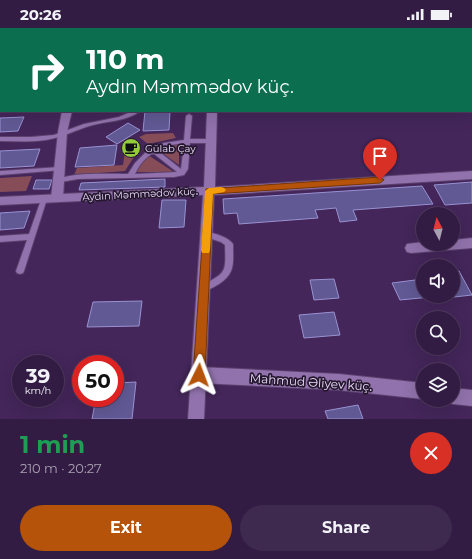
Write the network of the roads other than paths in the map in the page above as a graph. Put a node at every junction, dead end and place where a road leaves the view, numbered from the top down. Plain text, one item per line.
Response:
1 (67, 112) edge
2 (135, 112) edge
3 (212, 112) edge
4 (189, 116) dead end
5 (62, 135) junction
6 (0, 139) edge
7 (188, 141) junction
8 (210, 141) junction
9 (152, 149) junction
10 (0, 173) edge
11 (182, 173) junction
12 (60, 175) junction
13 (472, 175) edge
14 (130, 176) junction
15 (209, 191) junction
16 (58, 198) junction
17 (44, 199) junction
18 (0, 201) edge
19 (206, 234) junction
20 (32, 237) junction
21 (0, 239) edge
22 (472, 243) edge
23 (411, 248) dead end
24 (20, 271) dead end
25 (204, 288) junction
26 (199, 375) junction
27 (416, 391) edge
28 (460, 397) edge
29 (472, 398) edge
30 (196, 419) edge

1 - 5 street
2 - 5 lane
3 - 8 street
4 - 7 lane
5 - 6 lane
5 - 12 street
7 - 8 lane
7 - 9 lane
7 - 11 lane
8 - 15 street
9 - 11 lane
9 - 14 lane
10 - 12 lane
11 - 14 lane
12 - 14 lane
12 - 16 street
13 - 15 street, Aydın Məmmədov küç.
15 - 16 street, Aydın Məmmədov küç.
15 - 19 street
16 - 17 street, Aydın Məmmədov küç.
17 - 18 street, Aydın Məmmədov küç.
17 - 20 lane
19 - 25 street
19 - 25 lane
20 - 21 lane
20 - 24 lane
22 - 23 street
25 - 26 street
26 - 27 street, Mahmud Əliyev küç.
26 - 30 street
28 - 29 street

